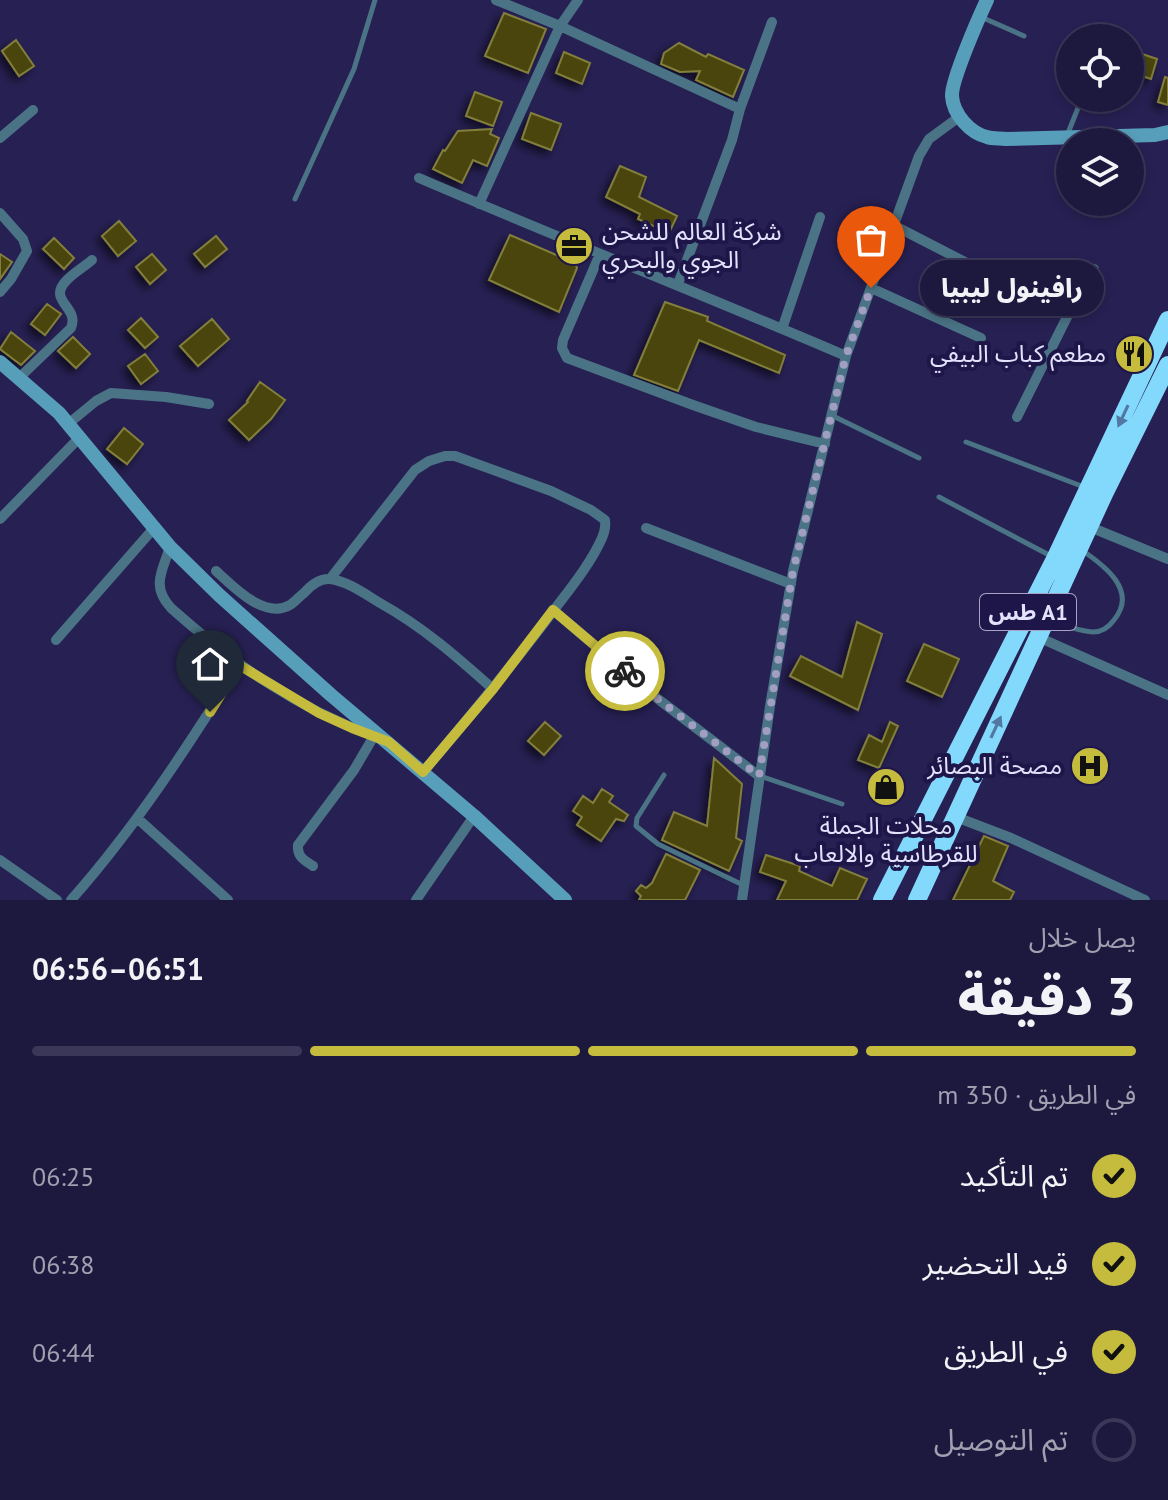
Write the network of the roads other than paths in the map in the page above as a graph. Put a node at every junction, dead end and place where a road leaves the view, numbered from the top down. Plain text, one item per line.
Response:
1 (375, 0) edge
2 (496, 0) edge
3 (578, 0) edge
4 (987, 0) edge
5 (980, 17) junction
6 (772, 22) dead end
7 (560, 26) junction
8 (1024, 36) dead end
9 (740, 109) junction
10 (33, 110) dead end
11 (959, 117) junction
12 (1144, 136) edge
13 (1164, 136) edge
14 (0, 138) edge
15 (1056, 138) edge
16 (419, 178) dead end
17 (295, 199) dead end
18 (479, 204) junction
19 (0, 213) edge
20 (820, 217) dead end
21 (893, 225) junction
22 (600, 254) junction
23 (92, 260) dead end
24 (1094, 269) dead end
25 (678, 284) junction
26 (871, 288) junction
27 (0, 292) edge
28 (1068, 315) junction
29 (1168, 320) edge
30 (782, 329) junction
31 (981, 338) dead end
32 (846, 356) junction
33 (0, 362) edge
34 (1168, 365) edge
35 (19, 378) junction
36 (209, 404) dead end
37 (832, 415) junction
38 (1017, 417) dead end
39 (68, 424) junction
40 (79, 438) junction
41 (966, 442) dead end
42 (825, 444) junction
43 (919, 458) dead end
44 (1088, 489) junction
45 (939, 497) dead end
46 (0, 519) edge
47 (1090, 527) junction
48 (154, 528) junction
49 (646, 528) dead end
50 (170, 547) junction
51 (1080, 548) junction
52 (1055, 559) junction
53 (1168, 559) edge
54 (216, 571) dead end
55 (330, 579) junction
56 (791, 584) junction
57 (553, 610) junction
58 (1042, 629) junction
59 (56, 640) dead end
60 (1009, 650) junction
61 (239, 665) junction
62 (493, 689) junction
63 (1168, 695) edge
64 (374, 736) junction
65 (389, 742) junction
66 (423, 772) junction
67 (664, 775) dead end
68 (759, 776) junction
69 (842, 804) dead end
70 (474, 816) junction
71 (956, 817) junction
72 (137, 818) junction
73 (0, 860) edge
74 (313, 866) dead end
75 (744, 885) junction
76 (1126, 896) edge
77 (57, 900) edge
78 (71, 900) edge
79 (228, 900) edge
80 (416, 900) edge
81 (565, 900) edge
82 (742, 900) edge
83 (882, 900) edge
84 (890, 900) edge
85 (917, 900) edge
86 (1145, 900) edge

1 - 17 lane
2 - 7 street
3 - 7 street
4 - 5 street
5 - 8 lane
5 - 11 street
6 - 9 street
7 - 9 street
7 - 18 street
9 - 25 street
10 - 14 street
11 - 15 street
11 - 21 street
12 - 13 street
16 - 18 street
18 - 22 street
19 - 27 street
20 - 30 street
21 - 26 street
21 - 28 street
22 - 25 street
22 - 42 street
23 - 35 street
24 - 28 street
25 - 30 street
26 - 31 street
26 - 32 street
28 - 38 street
29 -> 44 highway, طس A1
30 - 32 street
32 - 37 street
33 - 35 street
34 - 47 highway, طس A1
35 - 39 street
36 - 39 street
37 - 42 street
37 - 43 lane
39 - 40 street
40 - 46 street
40 - 48 street
41 - 44 lane
42 - 56 street
44 - 52 highway, طس A1
45 - 52 lane
47 - 51 highway, طس A1
47 - 53 street
48 - 50 street
48 - 59 street
49 - 56 street
50 - 61 street
50 - 65 street
51 - 58 highway, طس A1
51 - 58 lane
52 - 60 highway, طس A1
54 - 55 street
55 - 57 street
55 - 62 street
56 - 68 street
57 - 62 street
57 - 68 street
58 - 63 street
71 -> 58 highway, طس A1
60 - 83 highway, طس A1
60 - 84 highway
61 - 64 street
61 - 72 street
62 - 66 street
64 - 65 street
64 - 74 street
65 - 66 street
66 - 70 street
67 - 75 lane
68 - 69 lane
68 - 75 street
70 - 80 street
70 - 81 street
71 - 76 street
71 - 85 highway, طس A1
72 - 78 street
72 - 79 street
73 - 77 street
75 - 82 street
76 - 86 street

